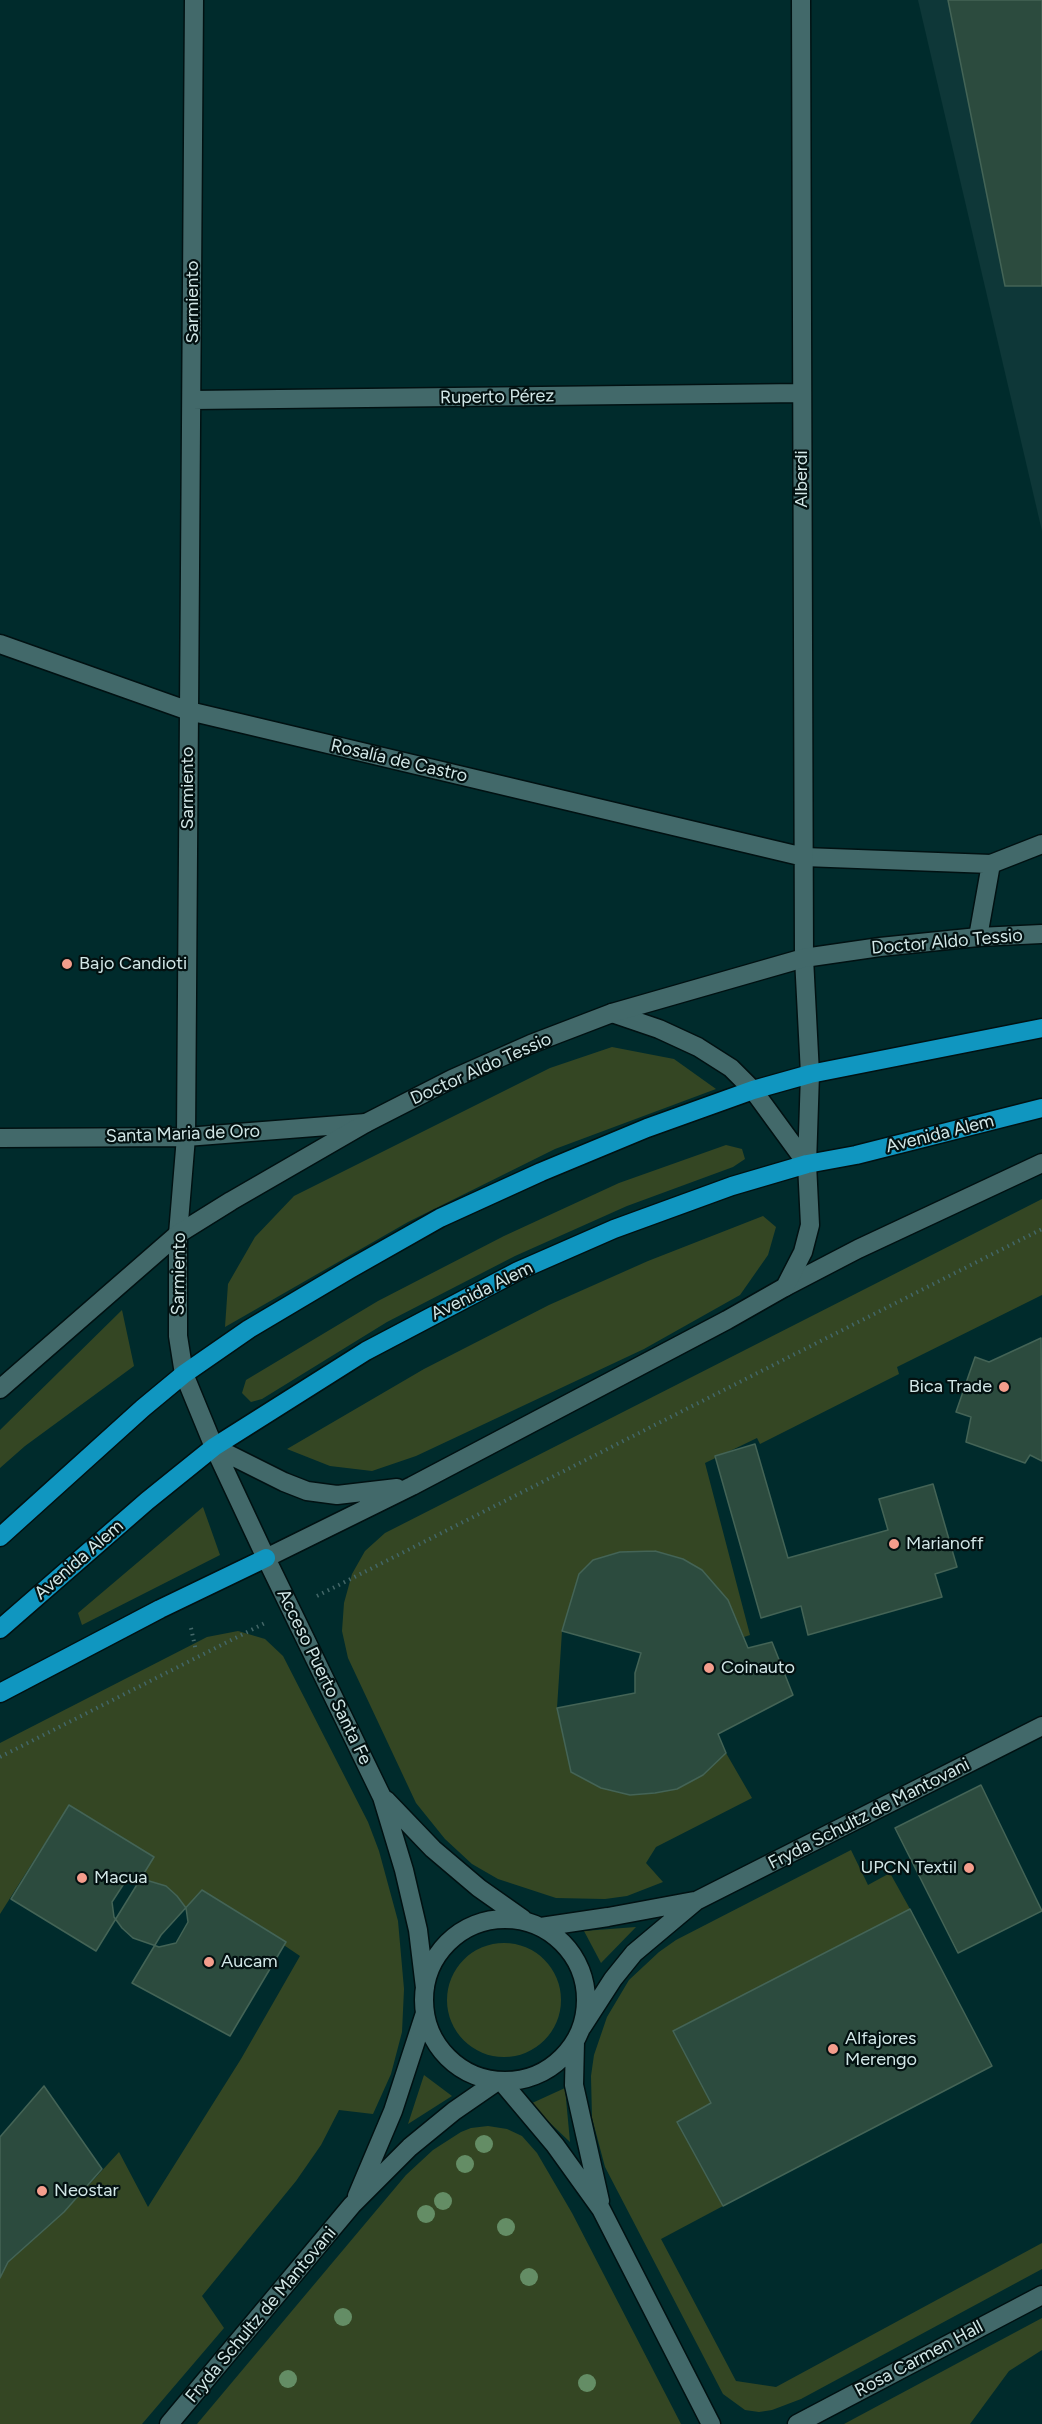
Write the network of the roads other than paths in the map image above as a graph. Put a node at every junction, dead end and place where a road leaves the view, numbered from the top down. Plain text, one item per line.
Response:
1 (194, 0) edge
2 (801, 0) edge
3 (802, 393) junction
4 (192, 400) junction
5 (0, 644) edge
6 (189, 711) junction
7 (1042, 844) edge
8 (804, 857) junction
9 (991, 864) junction
10 (1042, 934) edge
11 (978, 937) junction
12 (804, 958) junction
13 (612, 1014) junction
14 (1042, 1028) edge
15 (810, 1074) junction
16 (753, 1090) junction
17 (1042, 1108) edge
18 (366, 1124) junction
19 (186, 1137) junction
20 (0, 1138) edge
21 (1042, 1163) edge
22 (807, 1164) junction
23 (178, 1234) junction
24 (785, 1287) junction
25 (184, 1374) junction
26 (0, 1389) edge
27 (214, 1447) junction
28 (412, 1486) junction
29 (0, 1537) edge
30 (266, 1558) junction
31 (0, 1629) edge
32 (0, 1693) edge
33 (1042, 1726) edge
34 (382, 1797) junction
35 (696, 1901) junction
36 (533, 1924) junction
37 (425, 1988) junction
38 (425, 2013) junction
39 (578, 2034) junction
40 (499, 2082) junction
41 (352, 2205) junction
42 (601, 2209) junction
43 (1042, 2295) edge
44 (169, 2424) edge
45 (711, 2424) edge
46 (797, 2424) edge

1 - 4 street, Sarmiento
2 - 3 street, Alberdi
3 - 4 street, Ruperto Pérez
3 - 8 street, Alberdi
4 - 6 street, Sarmiento
5 - 6 street, Rosalía de Castro
6 - 8 street, Rosalía de Castro
6 - 19 street, Sarmiento
7 - 9 street
8 - 9 street, Rosalía de Castro
8 - 12 street, Alberdi
9 - 11 street
10 - 11 street, Doctor Aldo Tessio
11 - 12 street, Doctor Aldo Tessio
12 - 13 street, Doctor Aldo Tessio
12 - 15 street, Alberdi
13 - 16 street
13 - 18 street, Doctor Aldo Tessio
14 - 15 highway
15 - 16 highway
15 - 22 street, Alberdi
16 - 22 street
16 - 25 highway
17 - 22 highway, Avenida Alem
18 - 19 street, Santa Maria de Oro
18 - 23 street, Doctor Aldo Tessio
19 - 20 street, Santa Maria de Oro
19 - 23 street, Sarmiento
21 - 24 street
22 - 24 street, Alberdi
22 - 27 highway, Avenida Alem
23 - 25 street, Sarmiento
23 - 26 street, Doctor Aldo Tessio
24 - 28 street
25 - 27 street, Sarmiento
25 - 29 highway
27 - 28 street
27 - 30 street, Sarmiento
27 - 31 highway, Avenida Alem
28 - 30 street
30 - 32 highway
30 - 34 street, Acceso Puerto Santa Fe
33 - 35 street, Fryda Schultz de Mantovani
34 - 36 street, Acceso Puerto Santa Fe
34 - 37 street, Acceso Puerto Santa Fe
35 - 36 street, Fryda Schultz de Mantovani
35 - 39 street, Fryda Schultz de Mantovani
36 - 37 street
36 - 39 street
37 - 38 street
38 - 40 street
38 - 41 street, Fryda Schultz de Mantovani
39 - 40 street
39 - 42 street
40 - 41 street, Fryda Schultz de Mantovani
40 - 42 street
41 - 44 street, Fryda Schultz de Mantovani
42 - 45 street
43 - 46 street, Rosa Carmen Hall

